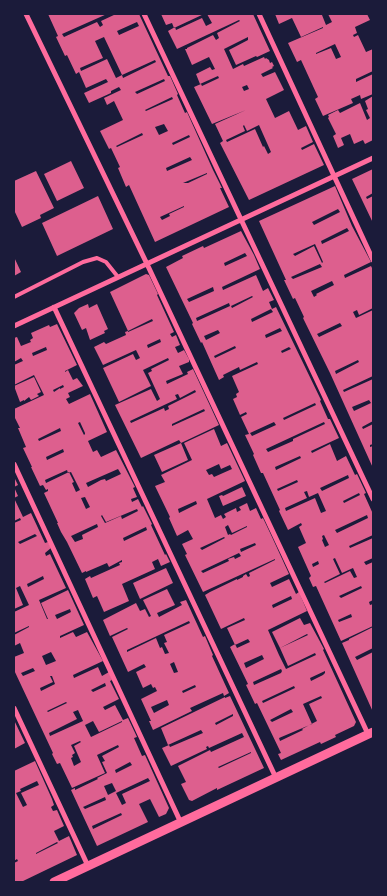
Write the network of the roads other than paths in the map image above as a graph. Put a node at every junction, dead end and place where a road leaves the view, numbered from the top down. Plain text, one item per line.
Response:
1 (26, 14) edge
2 (144, 14) edge
3 (259, 14) edge
4 (373, 158) edge
5 (334, 176) junction
6 (241, 219) junction
7 (373, 260) edge
8 (147, 264) junction
9 (118, 277) junction
10 (14, 296) edge
11 (54, 307) junction
12 (14, 326) edge
13 (14, 464) edge
14 (373, 499) edge
15 (14, 708) edge
16 (371, 733) edge
17 (276, 778) junction
18 (181, 823) junction
19 (88, 866) junction
20 (54, 882) edge

1 - 8 street
2 - 6 street
3 - 5 street
4 - 5 street
5 - 6 street
5 - 7 street
6 - 8 street
6 - 14 street
8 - 9 street
8 - 16 street
9 - 10 lane
9 - 11 street
11 - 12 street
11 - 17 street
13 - 18 street
15 - 19 street
16 - 17 street
17 - 18 street
18 - 19 street
19 - 20 street

